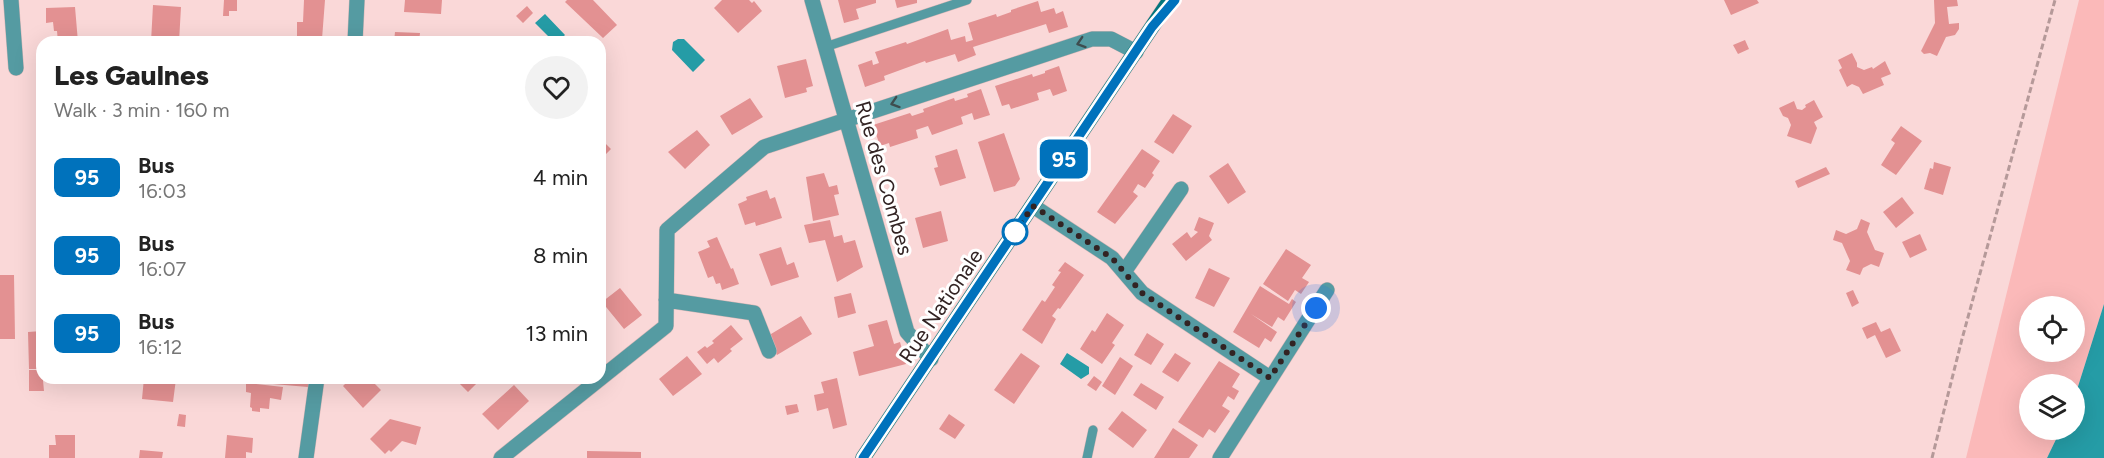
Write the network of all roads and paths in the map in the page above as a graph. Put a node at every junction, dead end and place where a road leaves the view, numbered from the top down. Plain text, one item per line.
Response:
1 (11, 0) edge
2 (357, 0) edge
3 (812, 0) edge
4 (967, 0) edge
5 (1170, 0) edge
6 (1175, 0) edge
7 (2055, 0) edge
8 (1152, 27) junction
9 (354, 36) edge
10 (825, 47) junction
11 (1136, 52) junction
12 (16, 68) dead end
13 (845, 119) junction
14 (1181, 189) dead end
15 (1033, 206) junction
16 (1124, 272) junction
17 (1327, 290) dead end
18 (666, 300) junction
19 (769, 351) dead end
20 (931, 359) junction
21 (606, 374) edge
22 (1270, 378) junction
23 (316, 384) edge
24 (594, 384) edge
25 (1093, 430) dead end
26 (306, 458) edge
27 (501, 458) edge
28 (863, 458) edge
29 (1087, 458) edge
30 (1220, 458) edge
31 (1932, 458) edge

1 - 12 street
2 - 9 street
3 - 10 street, Rue des Combes
4 - 10 lane
5 - 8 main road, Rue Nationale
6 - 8 main road, Rue Nationale
7 - 31 path
8 - 11 main road, Rue Nationale
10 - 13 street, Rue des Combes
11 -> 13 street
11 - 15 main road, Rue Nationale
13 - 18 street
13 - 20 street, Rue des Combes
14 - 16 street
15 - 16 street
15 - 20 main road, Rue Nationale
16 - 22 street
17 - 22 street
18 - 19 street
18 - 21 street
20 - 28 main road, Rue Nationale
22 - 30 street
23 - 26 street
24 - 27 street
25 - 29 lane

